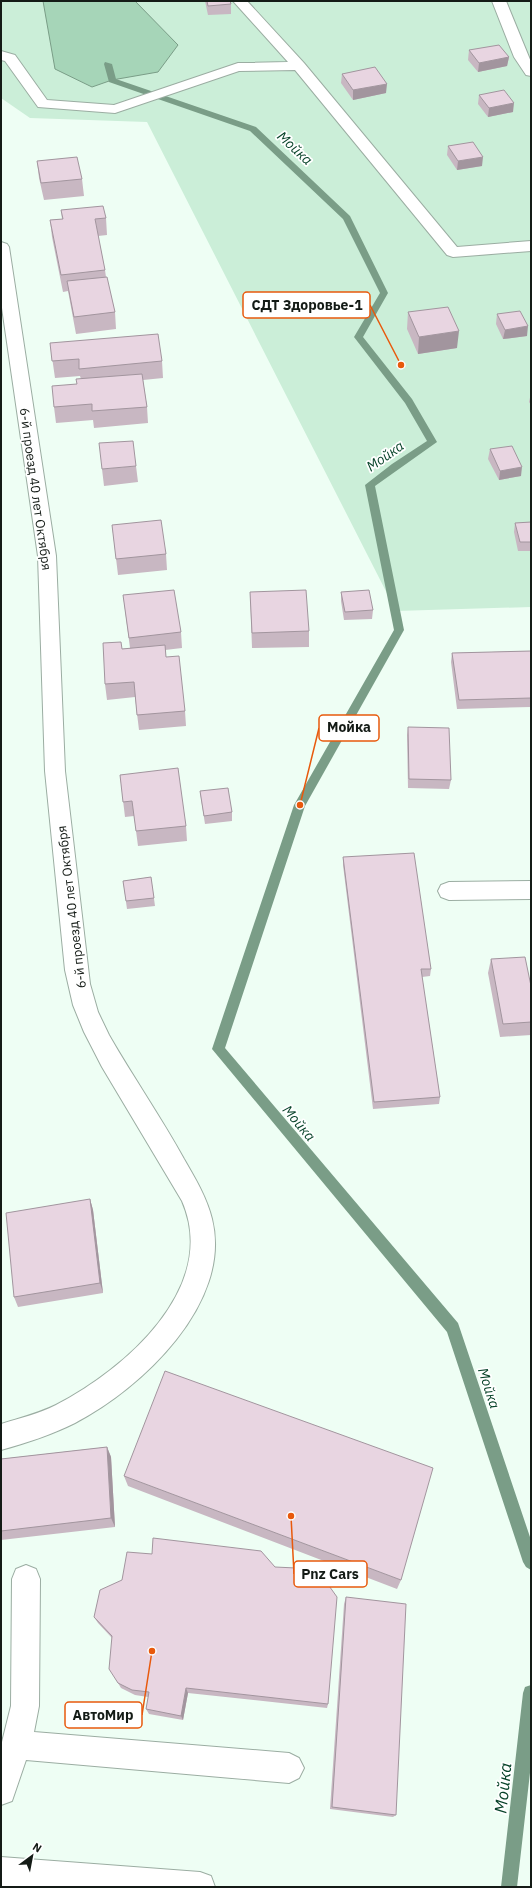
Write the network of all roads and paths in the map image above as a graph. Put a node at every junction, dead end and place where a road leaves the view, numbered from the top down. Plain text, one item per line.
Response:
1 (240, 1) edge
2 (499, 1) edge
3 (1, 56) edge
4 (300, 66) junction
5 (531, 72) edge
6 (531, 246) edge
7 (1, 247) edge
8 (531, 890) edge
9 (449, 891) dead end
10 (1, 1437) edge
11 (26, 1579) dead end
12 (16, 1745) junction
13 (289, 1768) dead end
14 (1, 1790) edge
15 (1, 1872) edge
16 (200, 1887) edge

1 - 4 street
2 - 5 street
3 - 4 street
4 - 6 street
7 - 10 street, 6-й проезд 40 лет Октября
8 - 9 street
11 - 12 street
12 - 13 street
12 - 14 street
15 - 16 street

